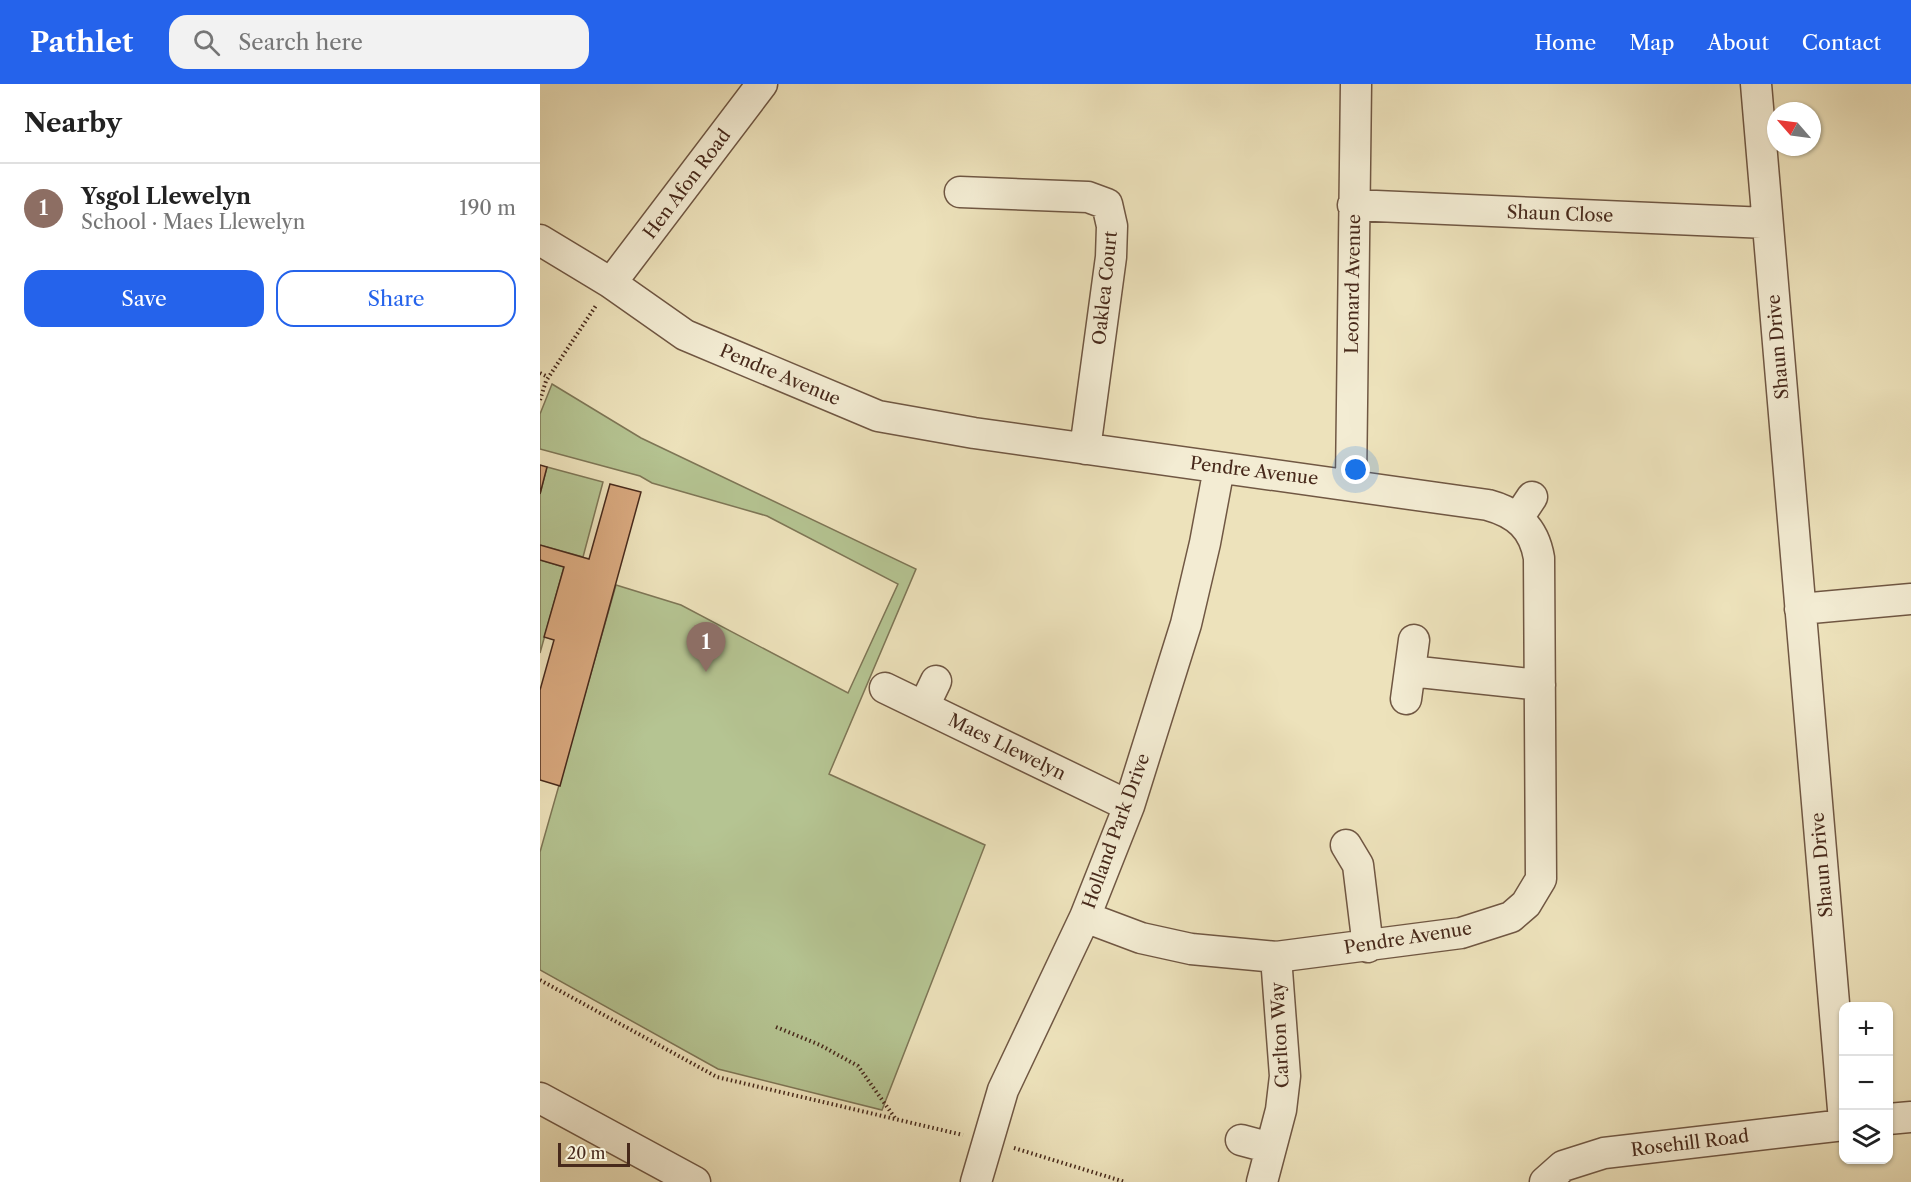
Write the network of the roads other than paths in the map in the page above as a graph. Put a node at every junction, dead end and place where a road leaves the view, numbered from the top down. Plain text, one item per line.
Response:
1 (762, 84) edge
2 (1356, 84) edge
3 (1756, 84) edge
4 (960, 192) dead end
5 (1353, 205) junction
6 (1767, 223) junction
7 (540, 240) edge
8 (611, 283) junction
9 (1085, 449) junction
10 (1219, 468) junction
11 (1351, 483) junction
12 (1911, 599) edge
13 (1800, 609) junction
14 (1414, 640) dead end
15 (1540, 685) junction
16 (885, 688) dead end
17 (1129, 806) junction
18 (1346, 845) dead end
19 (1085, 917) junction
20 (1368, 947) junction
21 (1276, 957) junction
22 (540, 1098) edge
23 (1843, 1110) edge
24 (1911, 1117) edge
25 (1893, 1119) edge
26 (1839, 1124) edge
27 (1241, 1140) dead end
28 (1271, 1148) junction
29 (695, 1182) edge
30 (976, 1182) edge
31 (1262, 1182) edge
32 (1545, 1182) edge

1 - 8 street, Hen Afon Road
2 - 5 street, Leonard Avenue
3 - 6 street, Shaun Drive
4 - 9 street, Oaklea Court
5 - 6 street, Shaun Close
5 - 11 street, Leonard Avenue
6 - 13 street, Shaun Drive
7 - 8 street, Pendre Avenue
8 - 9 street, Pendre Avenue
9 - 10 street, Pendre Avenue
10 - 11 street, Pendre Avenue
10 - 17 street, Holland Park Drive
11 - 15 street, Pendre Avenue
12 - 13 street
13 - 23 street, Shaun Drive
14 - 15 street
15 - 20 street, Pendre Avenue
16 - 17 street, Maes Llewelyn
17 - 19 street, Holland Park Drive
18 - 20 street
19 - 21 street, Pendre Avenue
19 - 30 street, Holland Park Drive
20 - 21 street, Pendre Avenue
21 - 28 street, Carlton Way
22 - 29 street
24 - 25 street
26 - 32 street, Rosehill Road
27 - 28 street
28 - 31 street, Carlton Way

